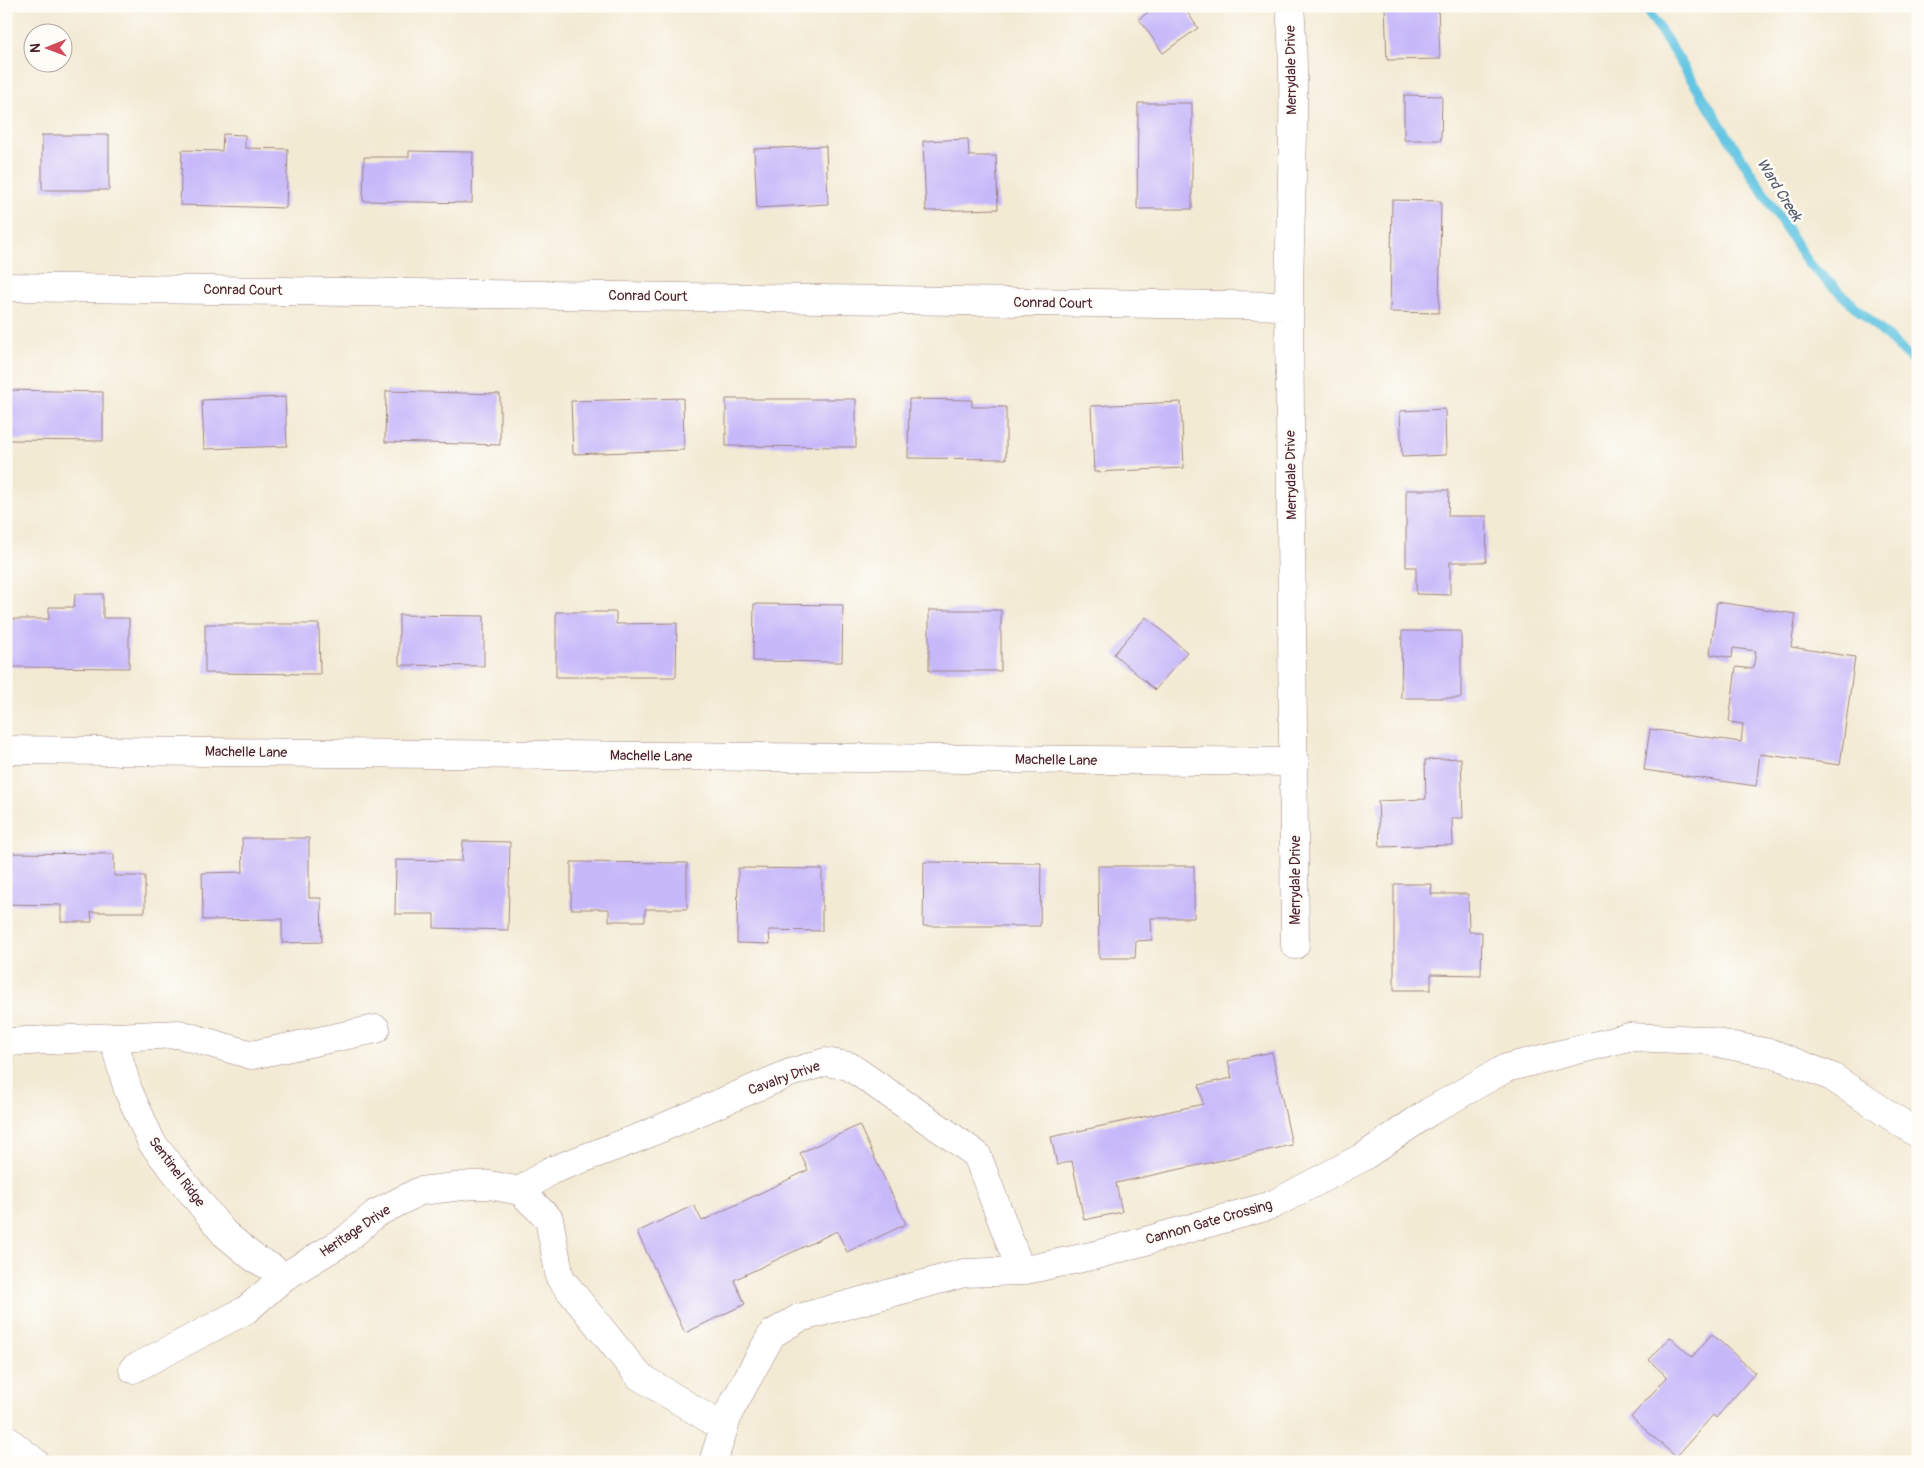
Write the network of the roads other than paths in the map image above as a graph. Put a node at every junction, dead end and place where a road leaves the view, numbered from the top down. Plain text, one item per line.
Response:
1 (1290, 6) edge
2 (6, 287) edge
3 (1289, 306) junction
4 (6, 750) edge
5 (1295, 762) junction
6 (1295, 945) dead end
7 (376, 1029) dead end
8 (113, 1038) junction
9 (6, 1042) edge
10 (1918, 1134) edge
11 (520, 1191) junction
12 (1021, 1271) junction
13 (284, 1277) junction
14 (133, 1369) dead end
15 (724, 1428) junction
16 (6, 1439) edge
17 (35, 1462) edge
18 (712, 1462) edge

1 - 3 street, Merrydale Drive
2 - 3 street, Conrad Court
3 - 5 street, Merrydale Drive
4 - 5 street, Machelle Lane
5 - 6 street, Merrydale Drive
7 - 8 street
8 - 9 street
8 - 13 street, Sentinel Ridge
10 - 12 street, Cannon Gate Crossing
11 - 12 street, Cavalry Drive
11 - 13 street, Heritage Drive
11 - 15 street
12 - 15 street, Cannon Gate Crossing
13 - 14 street, Heritage Drive
15 - 18 street, Cannon Gate Crossing
16 - 17 street

